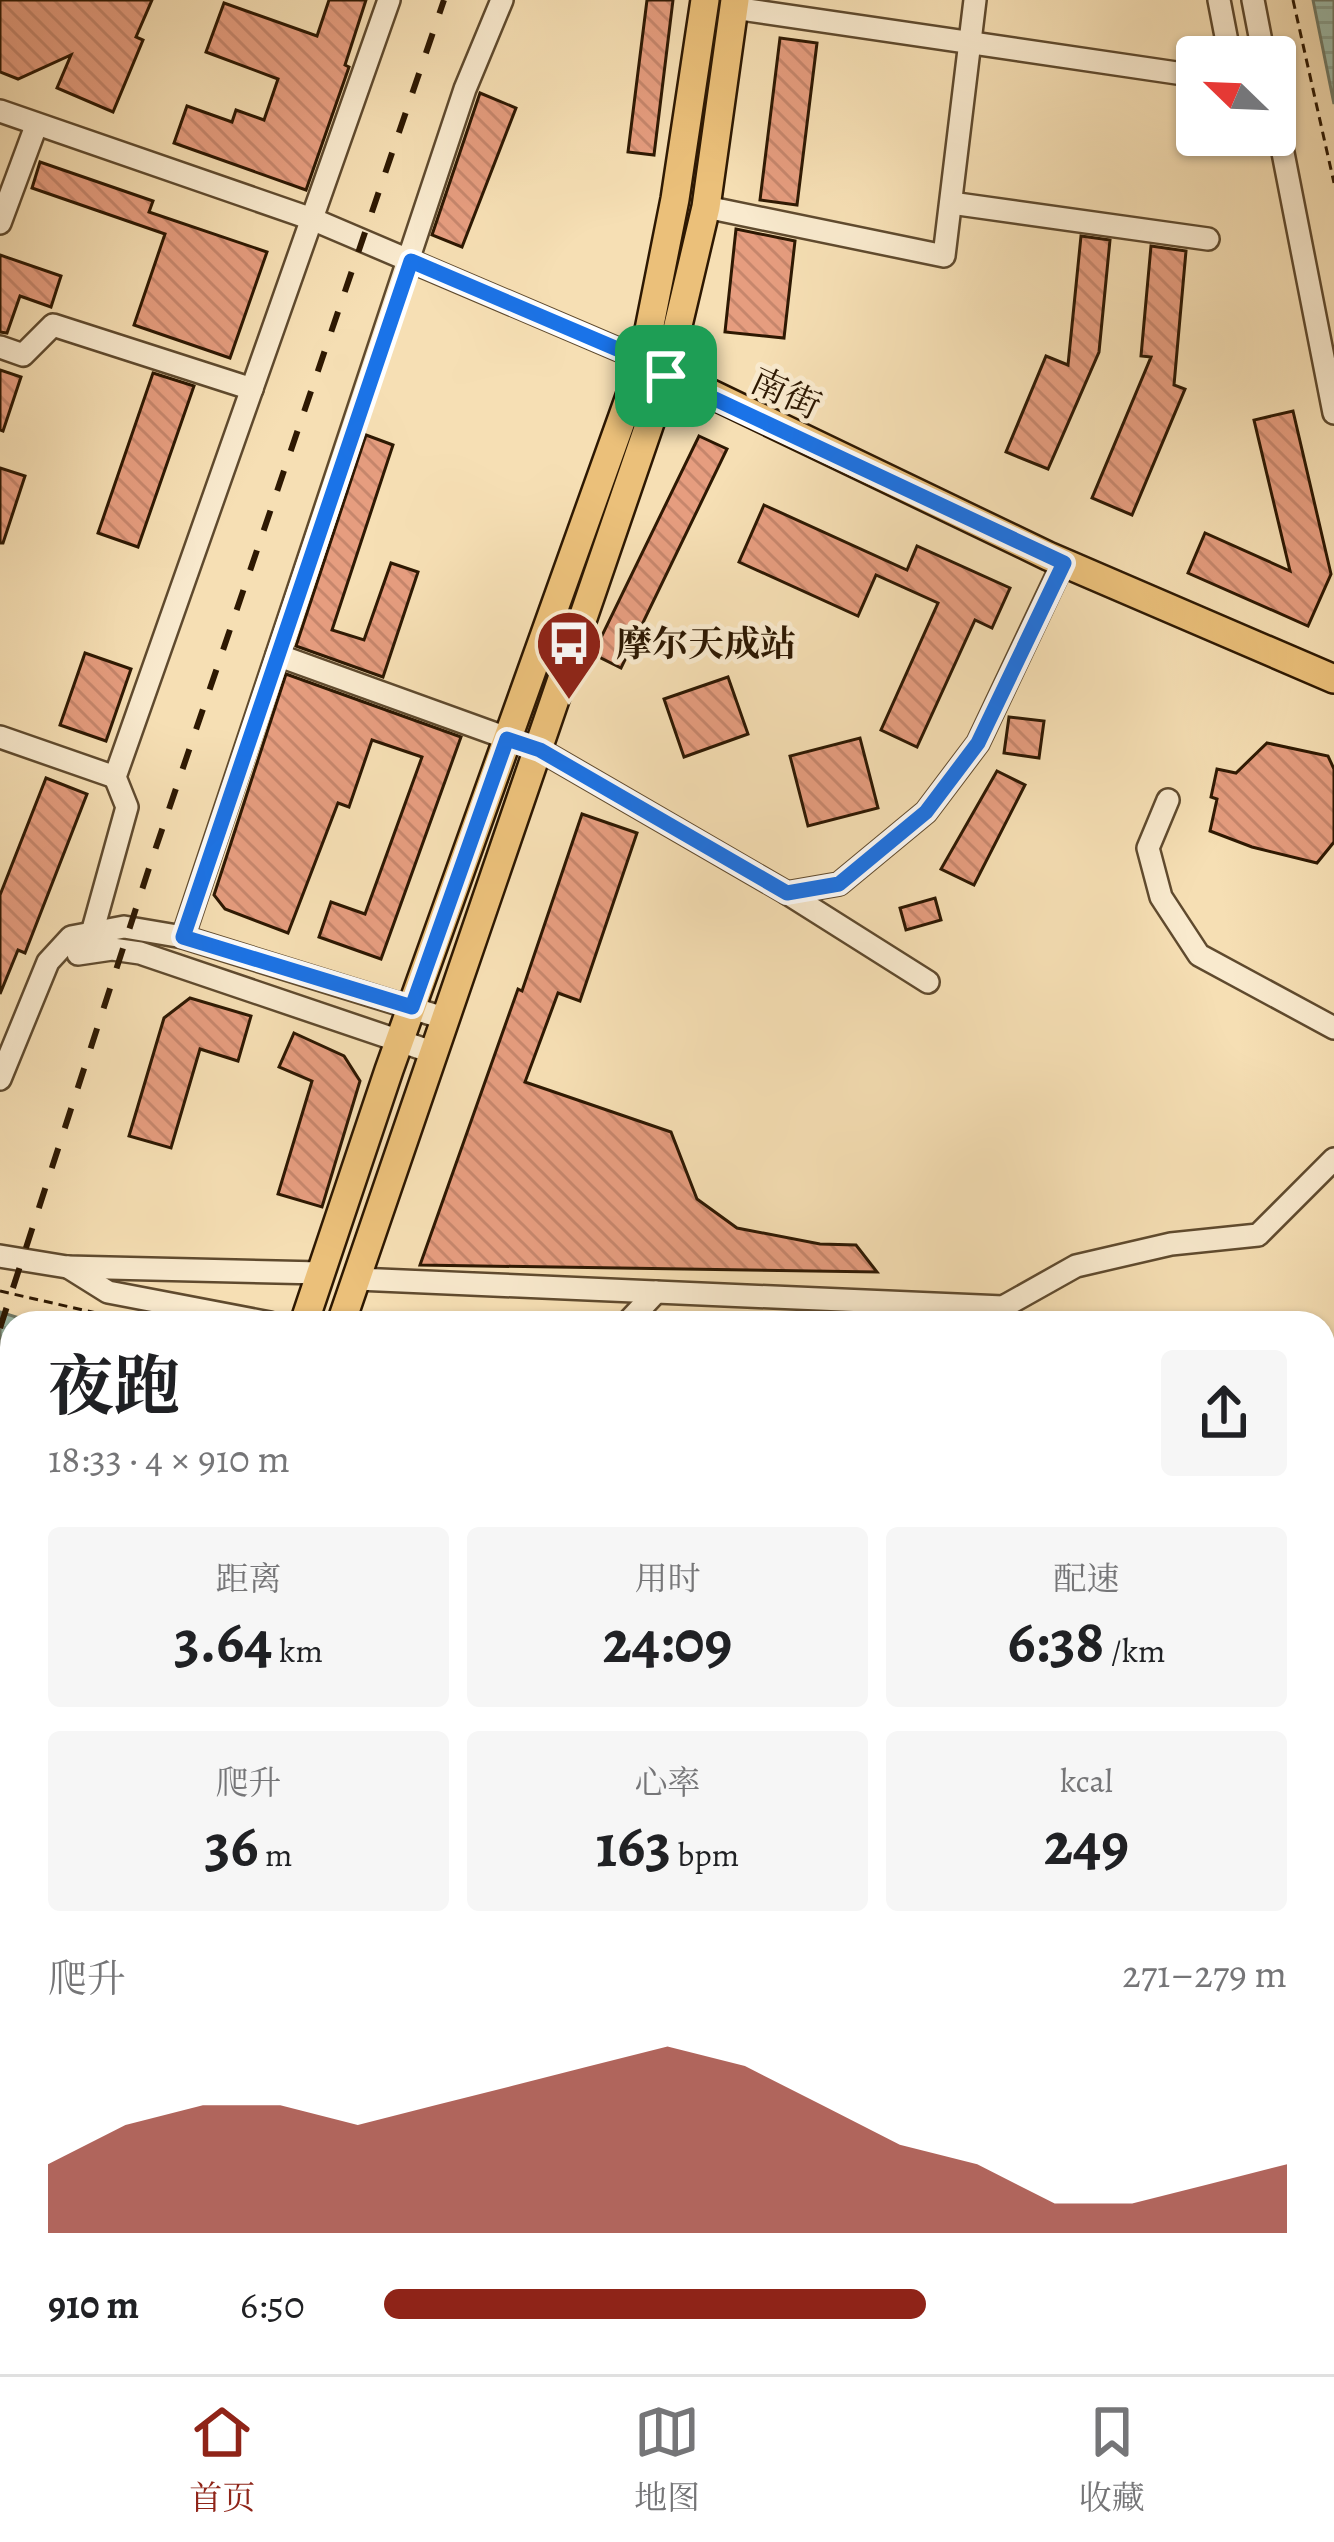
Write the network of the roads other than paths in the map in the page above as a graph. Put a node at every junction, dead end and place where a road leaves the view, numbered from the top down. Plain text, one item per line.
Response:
1 (389, 0) edge
2 (502, 0) edge
3 (705, 0) edge
4 (975, 0) edge
5 (1219, 0) edge
6 (1253, 0) edge
7 (735, 4) edge
8 (1227, 36) edge
9 (1260, 36) edge
10 (970, 43) junction
11 (1176, 73) edge
12 (0, 111) edge
13 (36, 126) junction
14 (1284, 156) edge
15 (951, 203) junction
16 (706, 207) junction
17 (312, 218) junction
18 (0, 223) edge
19 (1208, 239) dead end
20 (411, 261) junction
21 (0, 347) edge
22 (654, 368) junction
23 (252, 389) junction
24 (1334, 413) edge
25 (1064, 563) junction
26 (277, 655) junction
27 (1334, 679) edge
28 (0, 736) edge
29 (507, 739) junction
30 (540, 750) junction
31 (115, 777) junction
32 (1168, 800) dead end
33 (787, 893) junction
34 (183, 937) junction
35 (89, 942) junction
36 (928, 982) dead end
37 (412, 1007) junction
38 (446, 1019) junction
39 (1334, 1028) edge
40 (400, 1041) junction
41 (435, 1053) junction
42 (0, 1079) edge
43 (1334, 1160) edge
44 (0, 1256) edge
45 (67, 1267) junction
46 (321, 1273) junction
47 (357, 1279) junction
48 (656, 1292) junction
49 (208, 1311) edge
50 (307, 1311) edge
51 (346, 1311) edge
52 (638, 1311) edge

1 - 17 street
2 - 20 street
3 - 22 main road
4 - 10 street
5 - 8 street
6 - 9 street
7 - 10 street
7 - 16 main road
10 - 11 street
10 - 15 street
12 - 13 street, 南街
13 - 17 street, 南街
13 - 18 street
14 - 24 street
15 - 16 street
15 - 19 street
16 - 22 main road
17 - 20 street, 南街
17 - 23 street
20 - 22 street, 南街
20 - 26 street
21 - 23 street
22 - 25 main road, 南街
22 - 29 main road
22 - 30 main road
23 - 31 street
25 - 27 main road, 南街
25 - 33 street
26 - 29 street
26 - 34 street
28 - 31 street
29 - 30 street
29 - 37 main road
30 - 33 street
30 - 38 main road
31 - 35 street
32 - 39 street
33 - 36 street
34 - 35 street
34 - 37 street
35 - 40 street
35 - 42 street
37 - 38 street
37 - 40 main road
38 - 41 main road
40 - 41 street
40 - 46 main road
41 - 47 main road
43 - 48 street
44 - 45 street
45 - 46 street
45 - 49 street
46 - 50 main road
47 - 48 street
47 - 51 main road
48 - 52 street

